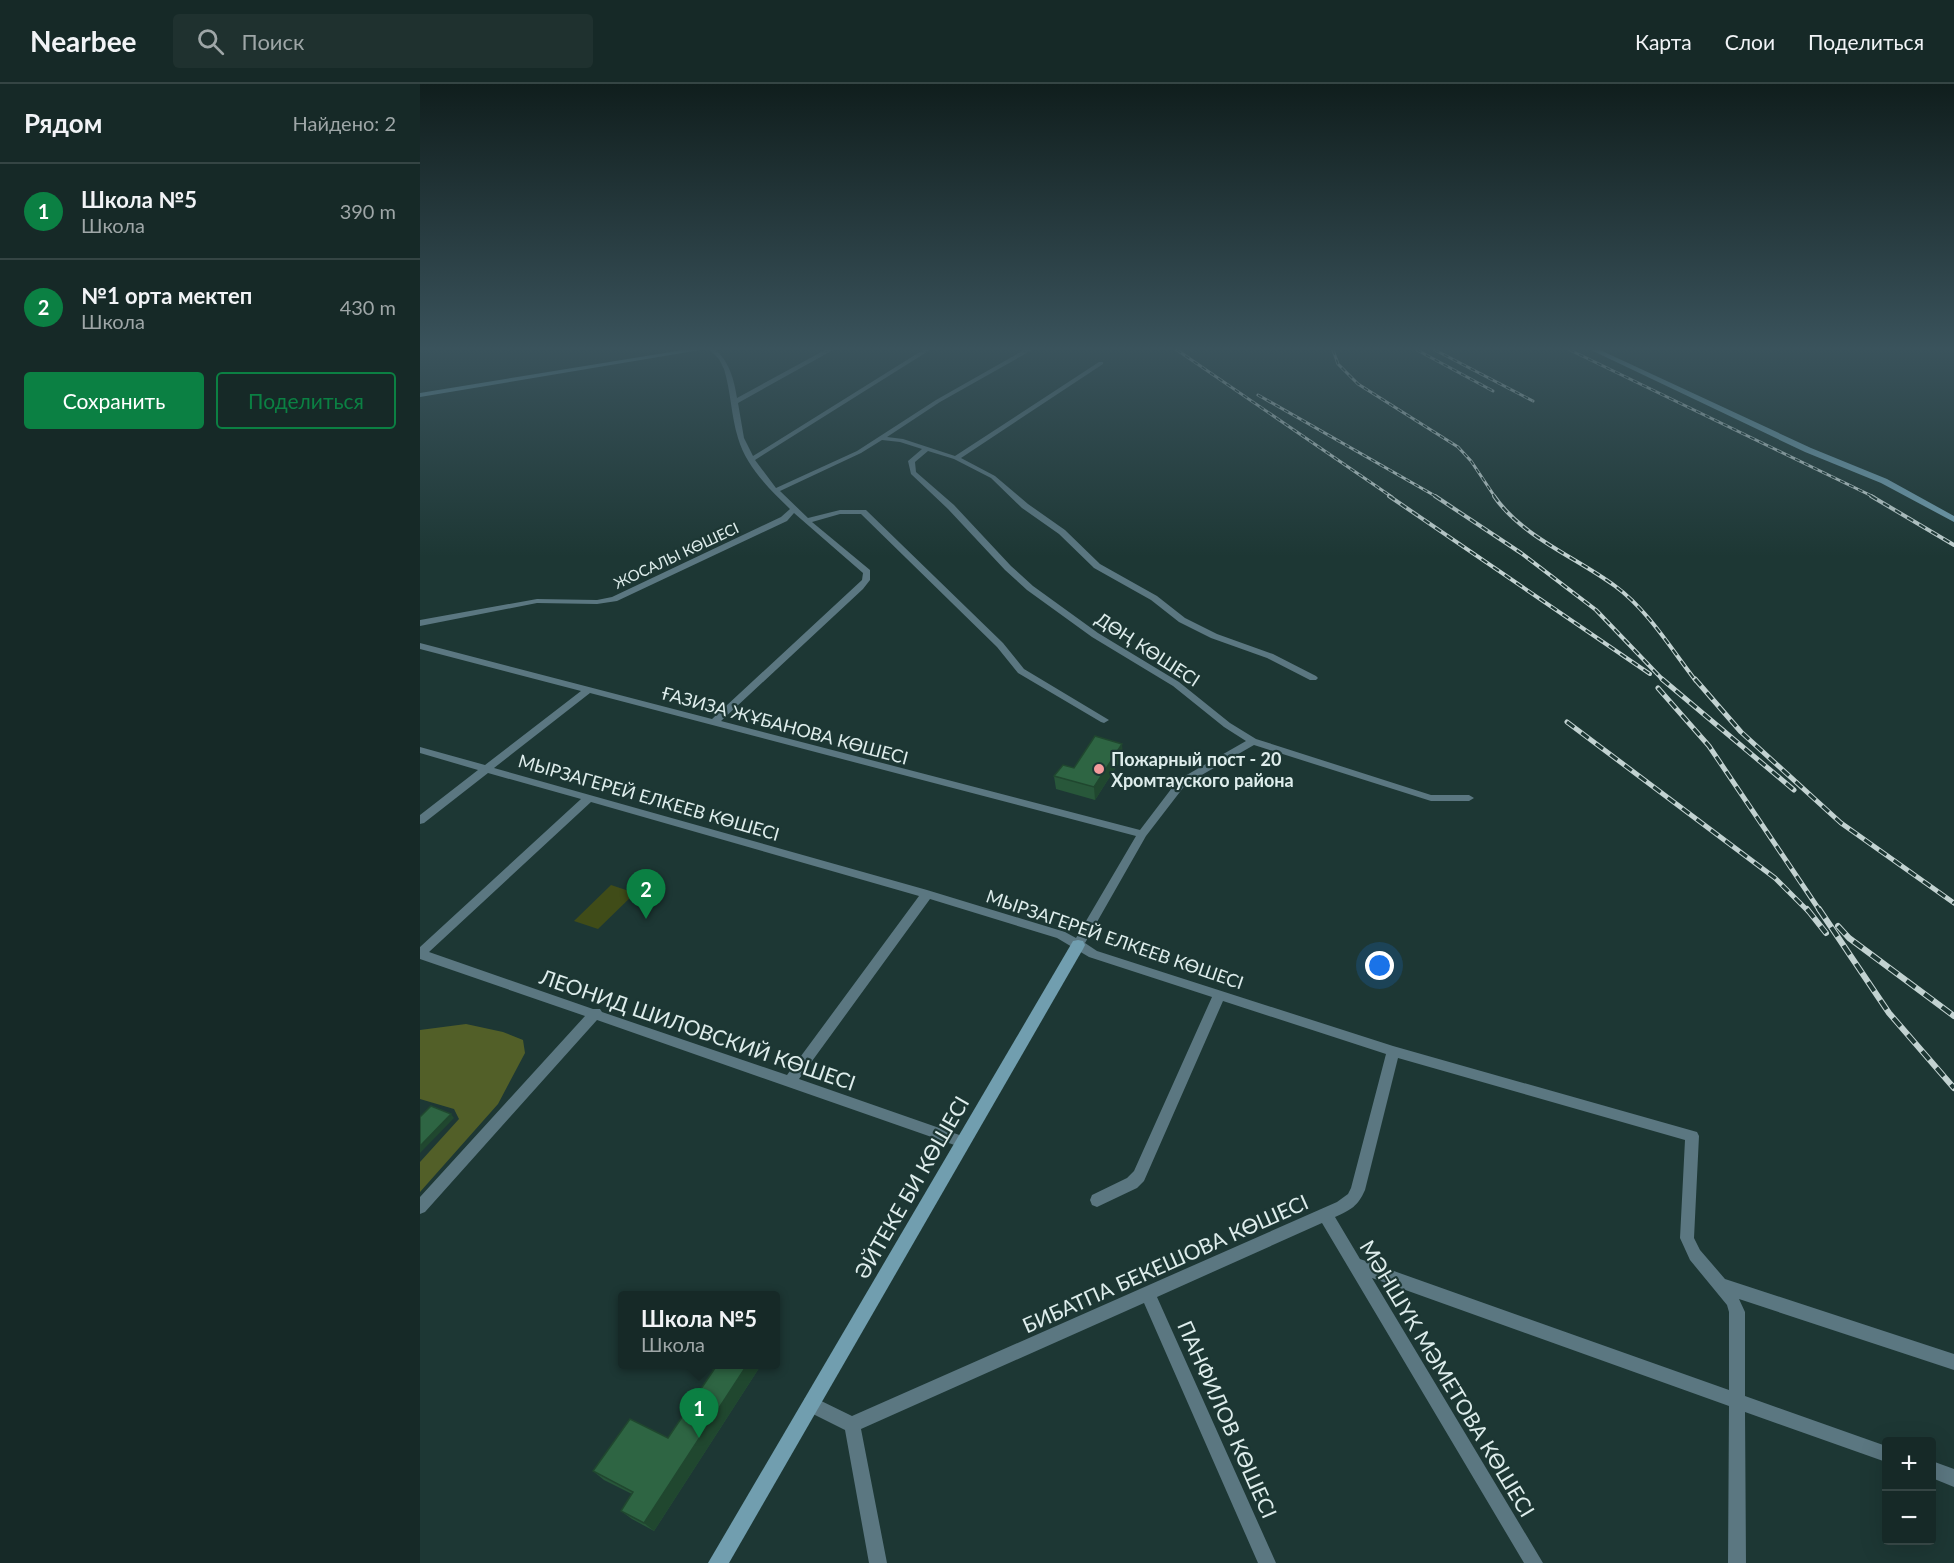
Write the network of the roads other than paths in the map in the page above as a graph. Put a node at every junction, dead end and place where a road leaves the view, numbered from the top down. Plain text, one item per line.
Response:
1 (738, 419) edge
2 (817, 419) edge
3 (910, 419) edge
4 (1015, 419) edge
5 (1742, 419) edge
6 (881, 438) junction
7 (925, 450) junction
8 (956, 458) junction
9 (751, 460) junction
10 (777, 490) junction
11 (794, 509) junction
12 (1954, 519) edge
13 (807, 521) junction
14 (420, 623) edge
15 (420, 645) edge
16 (1313, 678) dead end
17 (588, 690) junction
18 (1104, 720) dead end
19 (712, 723) junction
20 (1253, 741) junction
21 (420, 750) edge
22 (486, 769) junction
23 (589, 798) junction
24 (1469, 798) dead end
25 (420, 820) edge
26 (1142, 834) junction
27 (927, 894) junction
28 (1078, 945) junction
29 (420, 954) edge
30 (1219, 995) junction
31 (596, 1014) junction
32 (1393, 1051) junction
33 (790, 1081) junction
34 (963, 1142) junction
35 (1097, 1200) dead end
36 (420, 1207) edge
37 (1325, 1214) junction
38 (1356, 1265) junction
39 (1722, 1286) junction
40 (1147, 1293) junction
41 (1954, 1362) edge
42 (1738, 1403) junction
43 (811, 1404) junction
44 (852, 1425) junction
45 (1882, 1452) edge
46 (1936, 1471) edge
47 (1954, 1478) edge
48 (718, 1563) edge
49 (878, 1563) edge
50 (1267, 1563) edge
51 (1534, 1563) edge
52 (1737, 1563) edge

1 - 9 street
2 - 9 street
3 - 6 street
4 - 8 street
5 - 12 street
6 - 7 street
6 - 10 street
7 - 8 street
7 - 20 street, ДӨҢ КӨШЕСІ
8 - 16 street
9 - 10 street
10 - 11 street
11 - 13 street
11 - 14 street, ЖОСАЛЫ КӨШЕСІ
13 - 18 street
13 - 19 street
15 - 17 street, ҒАЗИЗА ЖҰБАНОВА КӨШЕСІ
17 - 19 street, ҒАЗИЗА ЖҰБАНОВА КӨШЕСІ
17 - 22 street
19 - 26 street, ҒАЗИЗА ЖҰБАНОВА КӨШЕСІ
20 - 24 street, ДӨҢ КӨШЕСІ
20 - 26 street, ӘЙТЕКЕ БИ КӨШЕСІ
21 - 22 street, МЫРЗАГЕРЕЙ ЕЛКЕЕВ КӨШЕСІ
22 - 23 street, МЫРЗАГЕРЕЙ ЕЛКЕЕВ КӨШЕСІ
22 - 25 street
23 - 27 street, МЫРЗАГЕРЕЙ ЕЛКЕЕВ КӨШЕСІ
23 - 29 street
26 - 28 street, ӘЙТЕКЕ БИ КӨШЕСІ
27 - 28 street, МЫРЗАГЕРЕЙ ЕЛКЕЕВ КӨШЕСІ
27 - 33 street
28 - 30 street, МЫРЗАГЕРЕЙ ЕЛКЕЕВ КӨШЕСІ
28 - 34 street, ӘЙТЕКЕ БИ КӨШЕСІ
29 - 31 street, ЛЕОНИД ШИЛОВСКИЙ КӨШЕСІ
30 - 32 street, МЫРЗАГЕРЕЙ ЕЛКЕЕВ КӨШЕСІ
30 - 35 street
31 - 33 street, ЛЕОНИД ШИЛОВСКИЙ КӨШЕСІ
31 - 36 street
32 - 37 street, БИБАТПА БЕКЕШОВА КӨШЕСІ
32 - 39 street, МЫРЗАГЕРЕЙ ЕЛКЕЕВ КӨШЕСІ
33 - 34 street, ЛЕОНИД ШИЛОВСКИЙ КӨШЕСІ
34 - 43 street, ӘЙТЕКЕ БИ КӨШЕСІ
37 - 38 street, МӘНШҮК МӘМЕТОВА КӨШЕСІ
37 - 40 street, БИБАТПА БЕКЕШОВА КӨШЕСІ
38 - 42 street
38 - 51 street, МӘНШҮК МӘМЕТОВА КӨШЕСІ
39 - 41 street
39 - 42 street
40 - 44 street, БИБАТПА БЕКЕШОВА КӨШЕСІ
40 - 50 street, ПАНФИЛОВ КӨШЕСІ
42 - 45 street
42 - 52 street
43 - 44 street
43 - 48 street, ӘЙТЕКЕ БИ КӨШЕСІ
44 - 49 street
46 - 47 street

